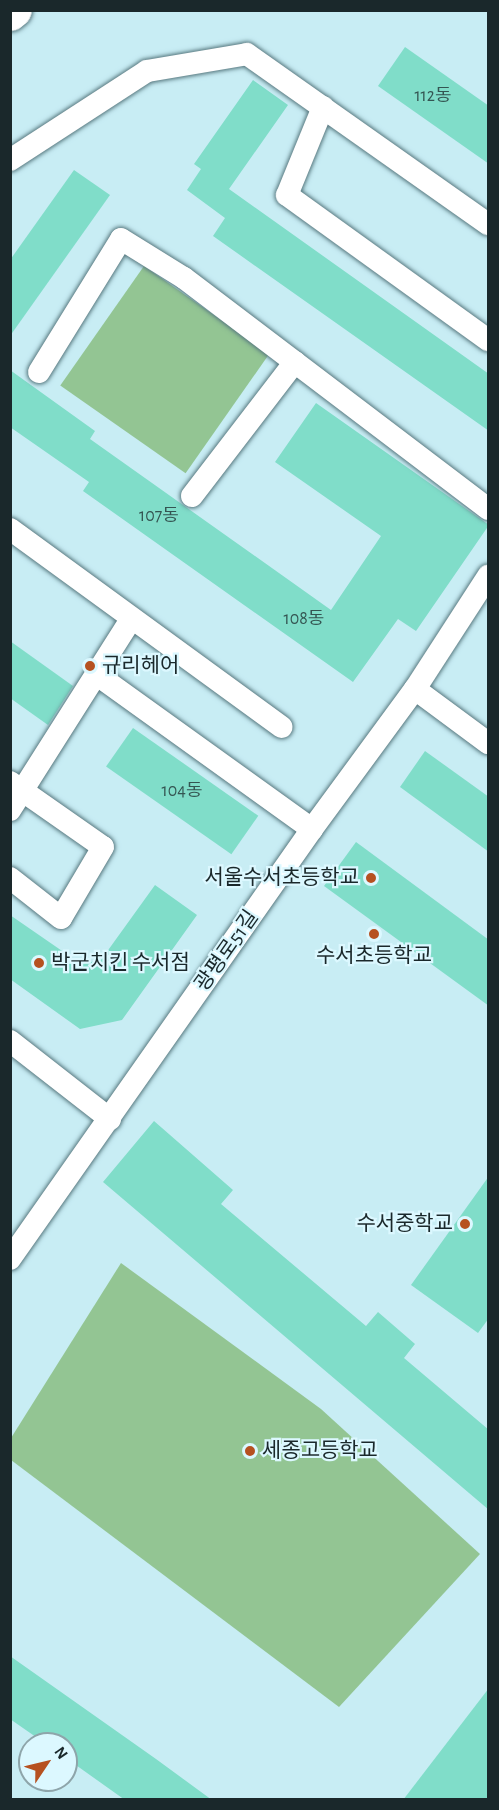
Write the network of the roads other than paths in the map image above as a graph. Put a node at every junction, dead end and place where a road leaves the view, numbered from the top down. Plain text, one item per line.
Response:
1 (15, 10) edge
2 (10, 14) edge
3 (323, 107) junction
4 (10, 160) edge
5 (489, 224) edge
6 (489, 340) edge
7 (295, 362) junction
8 (39, 372) dead end
9 (192, 496) dead end
10 (489, 509) edge
11 (10, 529) edge
12 (489, 576) edge
13 (131, 619) junction
14 (96, 674) junction
15 (415, 689) junction
16 (282, 727) dead end
17 (489, 743) edge
18 (17, 786) edge
19 (10, 810) edge
20 (312, 829) junction
21 (10, 878) edge
22 (10, 1041) edge
23 (110, 1119) junction
24 (10, 1259) edge

1 - 2 main road
3 - 4 street
3 - 5 street
3 - 6 street
7 - 8 street
7 - 9 street
7 - 10 street
11 - 13 street
12 - 15 street, 광평로51길
13 - 14 street
13 - 16 street
14 - 18 street
14 - 20 street
15 - 17 street
15 - 20 street, 광평로51길
18 - 19 street
18 - 21 street
20 - 23 street, 광평로51길
22 - 23 street
23 - 24 street, 광평로51길

